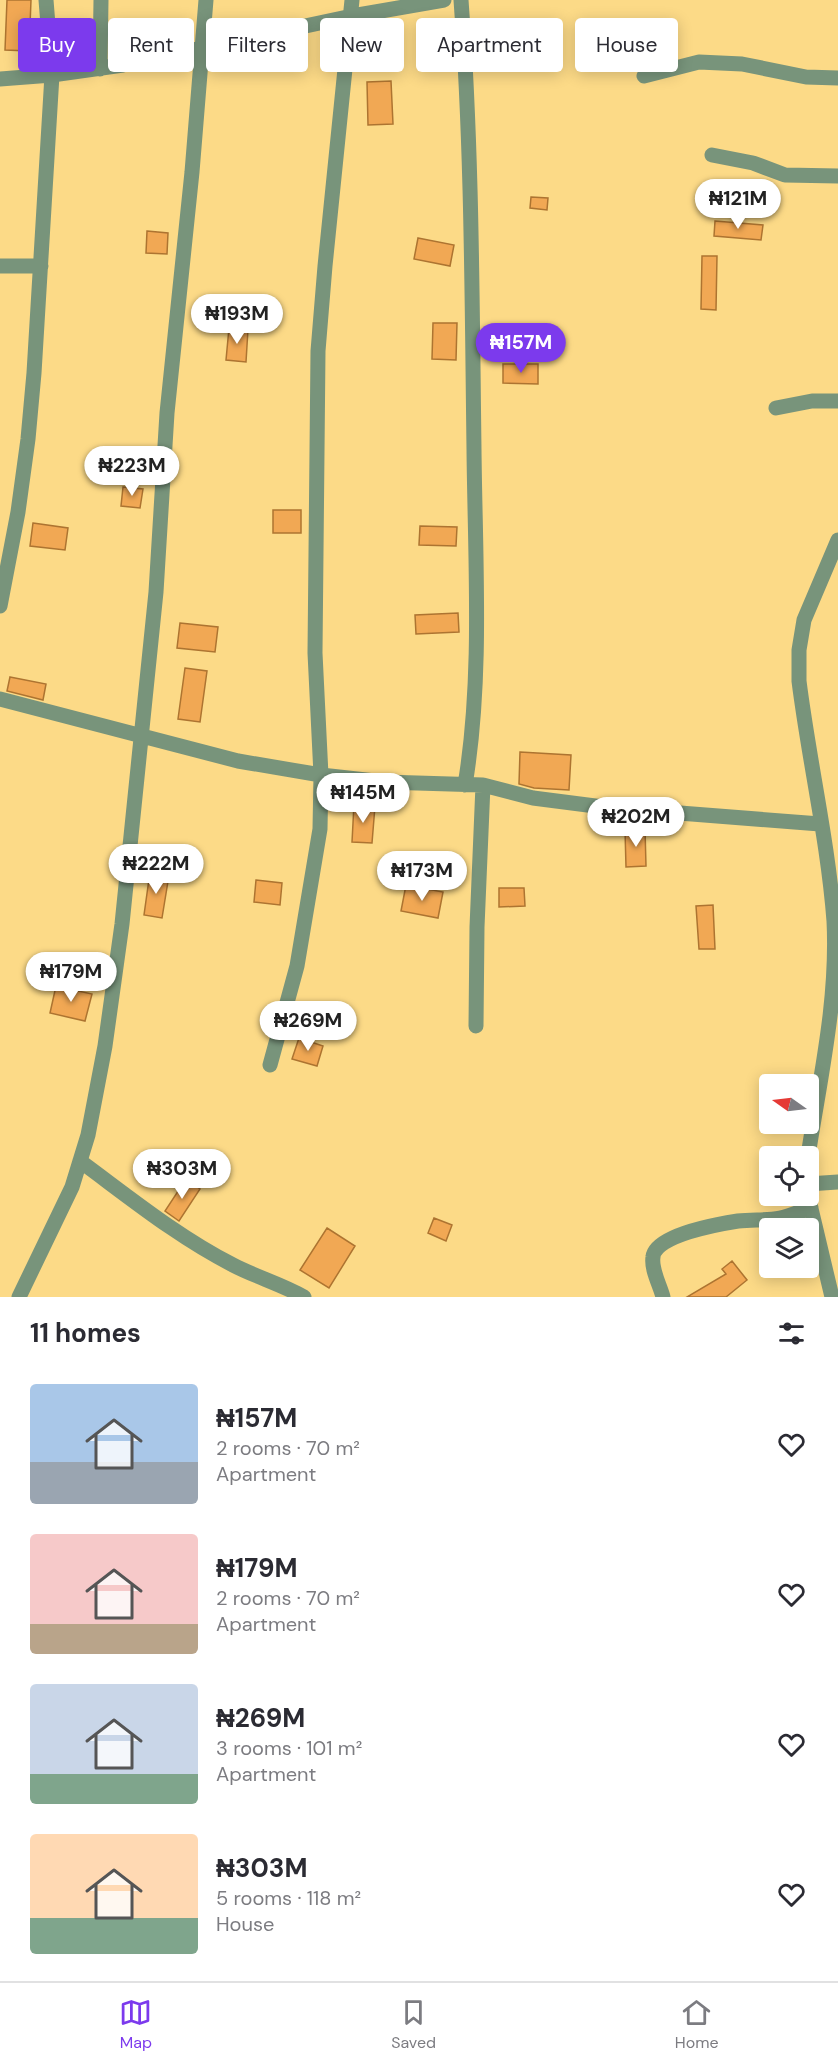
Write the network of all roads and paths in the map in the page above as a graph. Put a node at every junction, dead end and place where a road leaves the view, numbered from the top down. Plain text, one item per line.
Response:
1 (46, 0) edge
2 (101, 0) edge
3 (206, 0) edge
4 (444, 0) edge
5 (461, 0) edge
6 (352, 8) edge
7 (202, 47) junction
8 (100, 69) junction
9 (52, 75) junction
10 (644, 76) dead end
11 (838, 78) edge
12 (0, 79) edge
13 (712, 155) dead end
14 (838, 176) edge
15 (0, 266) edge
16 (40, 267) junction
17 (838, 401) edge
18 (776, 408) dead end
19 (838, 540) edge
20 (0, 606) edge
21 (0, 699) edge
22 (140, 737) junction
23 (321, 775) junction
24 (465, 785) junction
25 (483, 785) junction
26 (820, 824) junction
27 (476, 1026) dead end
28 (270, 1065) dead end
29 (810, 1146) edge
30 (80, 1161) junction
31 (838, 1182) edge
32 (819, 1183) edge
33 (802, 1206) edge
34 (810, 1206) edge
35 (19, 1297) edge
36 (304, 1297) edge
37 (663, 1297) edge
38 (832, 1297) edge

1 - 9 street
2 - 8 street
3 - 7 street
4 - 6 street
5 - 24 street
6 - 7 street
6 - 23 street
7 - 8 street
7 - 22 street
8 - 9 street
9 - 12 street
9 - 16 street
10 - 11 street
13 - 14 street
15 - 16 street
16 - 20 street
17 - 18 street
19 - 26 street
21 - 22 street
22 - 23 street
22 - 30 street
23 - 24 street
23 - 28 street
24 - 25 street
25 - 26 street
25 - 27 street
26 - 29 street
30 - 35 street
30 - 36 street
31 - 32 street
33 - 37 street
34 - 38 street

